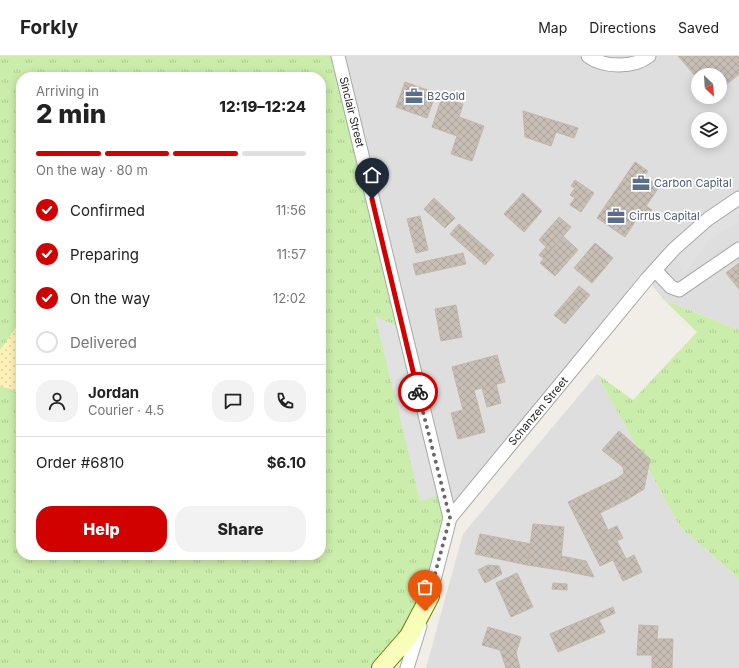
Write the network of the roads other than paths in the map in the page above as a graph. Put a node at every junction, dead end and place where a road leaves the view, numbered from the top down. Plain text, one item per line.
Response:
1 (338, 56) edge
2 (588, 56) edge
3 (649, 56) edge
4 (739, 198) edge
5 (739, 249) edge
6 (655, 270) junction
7 (450, 518) junction
8 (430, 596) junction
9 (381, 668) edge
10 (407, 668) edge

1 - 7 street, Sinclair Street
2 - 3 street
4 - 6 street, Schanzen Street
5 - 6 street
6 - 7 street, Schanzen Street
7 - 8 street, Schanzen Street
8 - 9 street
8 - 10 street, Schanzen Street

